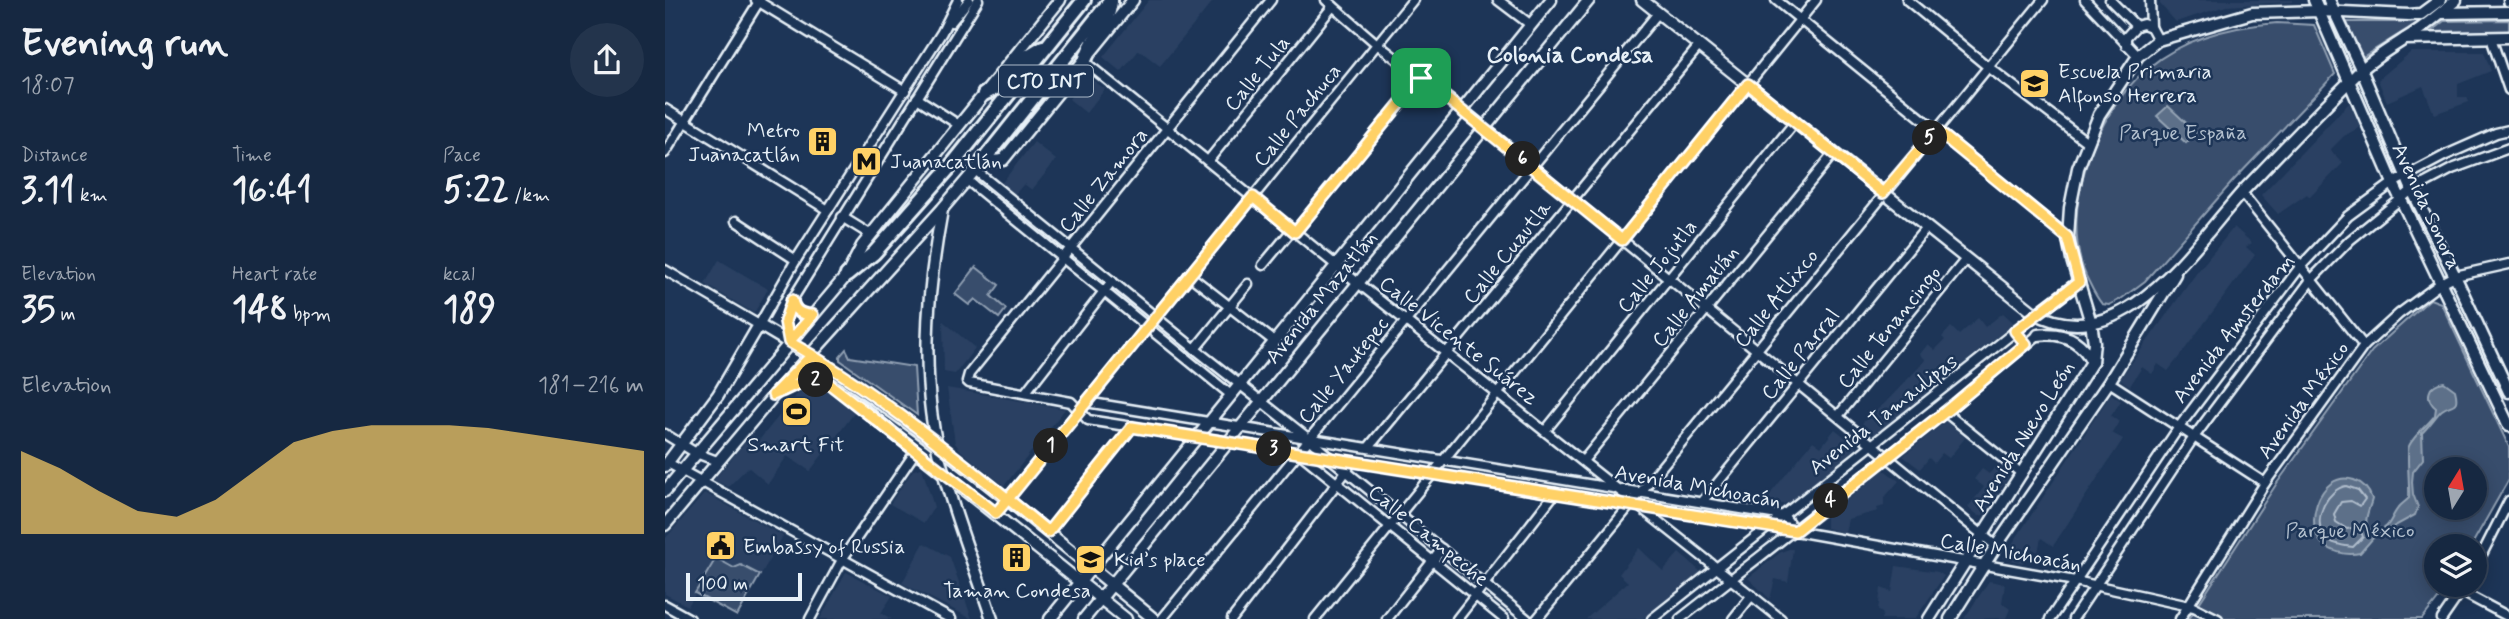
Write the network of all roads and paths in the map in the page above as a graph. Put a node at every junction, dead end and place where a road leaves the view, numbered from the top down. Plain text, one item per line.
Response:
1 (758, 0) edge
2 (958, 0) edge
3 (969, 0) edge
4 (978, 0) edge
5 (1060, 0) edge
6 (1084, 0) edge
7 (1111, 0) edge
8 (1133, 0) edge
9 (1272, 0) edge
10 (1413, 0) edge
11 (1498, 0) edge
12 (1551, 0) edge
13 (1588, 0) edge
14 (1642, 0) edge
15 (1776, 0) edge
16 (1816, 0) edge
17 (1907, 0) edge
18 (2043, 0) edge
19 (2084, 0) edge
20 (2110, 0) edge
21 (2150, 0) edge
22 (2314, 0) edge
23 (2329, 0) edge
24 (2440, 0) edge
25 (2456, 0) edge
26 (1330, 3) edge
27 (2320, 11) junction
28 (2335, 12) junction
29 (2509, 12) edge
30 (1658, 13) junction
31 (2440, 13) junction
32 (1800, 19) junction
33 (1527, 22) junction
34 (2136, 26) junction
35 (2151, 27) junction
36 (942, 32) junction
37 (2509, 37) edge
38 (2491, 38) junction
39 (2404, 39) junction
40 (2158, 40) junction
41 (1050, 43) junction
42 (1377, 44) junction
43 (2126, 45) junction
44 (1699, 46) junction
45 (2138, 57) junction
46 (1085, 59) junction
47 (1987, 66) junction
48 (2361, 69) junction
49 (1421, 78) junction
50 (2350, 81) junction
51 (1748, 84) junction
52 (2509, 90) edge
53 (905, 91) junction
54 (984, 94) junction
55 (917, 98) junction
56 (665, 109) edge
57 (1462, 109) junction
58 (684, 121) junction
59 (1795, 122) junction
60 (959, 125) junction
61 (1168, 128) junction
62 (1485, 128) junction
63 (1936, 130) junction
64 (2509, 130) edge
65 (2087, 142) junction
66 (2509, 148) edge
67 (665, 153) edge
68 (1834, 153) junction
69 (1208, 161) junction
70 (978, 166) junction
71 (1532, 167) junction
72 (2406, 175) junction
73 (967, 180) junction
74 (2393, 183) junction
75 (2412, 190) junction
76 (2242, 192) junction
77 (1883, 193) junction
78 (1253, 197) junction
79 (1572, 199) junction
80 (2400, 199) junction
81 (942, 209) junction
82 (828, 210) junction
83 (842, 217) junction
84 (736, 221) dead end
85 (1926, 228) junction
86 (1294, 231) junction
87 (871, 235) junction
88 (2067, 237) junction
89 (1622, 240) junction
90 (1071, 248) junction
91 (1062, 259) junction
92 (1966, 259) junction
93 (796, 260) junction
94 (2509, 264) edge
95 (1263, 265) dead end
96 (1336, 265) junction
97 (2181, 265) junction
98 (2300, 267) junction
99 (665, 271) edge
100 (847, 275) junction
101 (1189, 275) junction
102 (2455, 276) junction
103 (1669, 278) junction
104 (2311, 280) junction
105 (1112, 281) junction
106 (2079, 282) junction
107 (1358, 283) junction
108 (2441, 283) junction
109 (1248, 284) dead end
110 (1104, 292) junction
111 (792, 300) junction
112 (1229, 306) junction
113 (1707, 309) junction
114 (2037, 314) junction
115 (813, 315) junction
116 (1156, 317) junction
117 (1406, 321) junction
118 (2091, 323) junction
119 (2069, 324) junction
120 (759, 325) junction
121 (1147, 327) junction
122 (2015, 331) junction
123 (2038, 335) joint
124 (2060, 335) junction
125 (789, 342) junction
126 (1275, 342) junction
127 (2026, 344) junction
128 (2364, 346) junction
129 (1195, 349) junction
130 (1756, 349) junction
131 (1446, 353) junction
132 (812, 355) junction
133 (2092, 362) junction
134 (2109, 382) junction
135 (969, 383) joint
136 (1240, 384) junction
137 (1798, 384) junction
138 (1025, 393) junction
139 (1497, 393) junction
140 (2509, 393) edge
141 (773, 395) junction
142 (1231, 395) junction
143 (1261, 401) junction
144 (1086, 402) junction
145 (1080, 410) junction
146 (1945, 412) junction
147 (1838, 416) junction
148 (1210, 423) junction
149 (2509, 426) edge
150 (1132, 427) junction
151 (2179, 427) junction
152 (1240, 428) junction
153 (1545, 431) junction
154 (665, 435) edge
155 (2194, 437) junction
156 (1197, 438) junction
157 (1309, 439) junction
158 (936, 442) junction
159 (1228, 443) junction
160 (682, 445) junction
161 (1874, 445) junction
162 (1368, 448) junction
163 (916, 451) junction
164 (696, 453) junction
165 (1299, 453) junction
166 (1888, 456) junction
167 (1330, 458) junction
168 (1444, 460) junction
169 (717, 461) junction
170 (1583, 461) junction
171 (1355, 462) junction
172 (666, 465) edge
173 (681, 470) junction
174 (1347, 471) junction
175 (943, 472) junction
176 (1433, 474) junction
177 (2022, 474) junction
178 (701, 481) junction
179 (1338, 482) junction
180 (2265, 482) junction
181 (1616, 488) junction
182 (665, 491) edge
183 (1639, 492) junction
184 (1555, 493) junction
185 (1008, 499) junction
186 (2509, 500) edge
187 (1702, 502) junction
188 (1634, 504) junction
189 (996, 513) junction
190 (1399, 514) junction
191 (1784, 516) junction
192 (665, 525) edge
193 (1390, 526) junction
194 (1769, 527) junction
195 (1795, 531) junction
196 (1048, 532) junction
197 (1984, 535) junction
198 (2487, 544) edge
199 (1996, 546) junction
200 (1442, 549) junction
201 (843, 558) junction
202 (1433, 560) junction
203 (1967, 561) junction
204 (1983, 564) junction
205 (1718, 567) junction
206 (1092, 568) junction
207 (1731, 578) junction
208 (2075, 581) junction
209 (1080, 582) junction
210 (1112, 584) junction
211 (1485, 584) junction
212 (2097, 586) junction
213 (1752, 595) junction
214 (1476, 596) junction
215 (2458, 597) edge
216 (2478, 597) edge
217 (1101, 598) junction
218 (665, 606) edge
219 (2188, 606) junction
220 (2509, 617) edge
221 (690, 619) edge
222 (810, 619) edge
223 (951, 619) edge
224 (992, 619) edge
225 (1049, 619) edge
226 (1084, 619) edge
227 (1126, 619) edge
228 (1154, 619) edge
229 (1162, 619) edge
230 (1232, 619) edge
231 (1315, 619) edge
232 (1387, 619) edge
233 (1457, 619) edge
234 (1504, 619) edge
235 (1528, 619) edge
236 (1537, 619) edge
237 (1652, 619) edge
238 (1680, 619) edge
239 (1733, 619) edge
240 (1781, 619) edge
241 (1929, 619) edge
242 (1949, 619) edge
243 (2049, 619) edge
244 (2073, 619) edge
245 (2180, 619) edge
246 (2218, 619) edge
247 (2442, 619) edge

1 - 53 street
1 - 58 street
2 - 36 street
3 - 36 street
4 - 55 street
5 - 54 main road, CTO INT
6 - 41 highway, CTO INT
7 - 46 highway
7 - 70 highway, CTO INT
8 - 46 main road, CTO INT
9 - 61 street, Calle Zamora
10 - 42 street, Calle Pachuca
11 - 33 street
12 - 33 main road, Avenida Mazatlán
13 - 62 main road, Avenida Mazatlán
14 - 30 main road
15 - 32 street
16 - 32 street
17 - 47 street
18 - 47 street, Calle Atlixco
19 - 43 street
20 - 34 street
21 - 35 street
22 - 27 main road, Avenida Sonora
23 - 28 main road, Avenida Sonora
24 - 28 main road
25 - 31 main road, Avenida Nuevo León
26 - 42 street
26 - 69 street, Calle Tula
27 - 28 main road
27 - 40 main road
27 - 50 main road, Avenida Sonora
28 - 48 main road, Avenida Sonora
29 - 31 main road
30 - 44 main road
30 - 71 street, Calle Yautepec
31 - 39 main road, Avenida Nuevo León
32 - 51 street
32 - 63 street
33 - 57 main road, Avenida Mazatlán
34 - 35 street
34 - 43 street
35 - 40 street
36 - 53 street
37 - 38 main road
38 - 39 main road
38 - 52 street
39 - 48 main road, Avenida Nuevo León
40 - 45 main road
41 - 54 highway
41 - 100 highway, CTO INT
42 - 49 street
42 - 78 street, Calle Pachuca
43 - 45 street
44 - 51 main road
44 - 79 street, Calle Cuautla
45 - 65 main road
46 - 61 street, Calle Vicente Suárez
46 - 70 main road, CTO INT
47 - 63 street, Calle Atlixco
47 - 65 street
48 - 50 main road, Avenida Nuevo León
48 - 72 main road, Avenida Sonora
49 - 57 street
49 - 86 street
50 - 74 main road, Avenida Sonora
50 - 76 main road, Avenida Nuevo León
51 - 59 main road
51 - 89 street
53 - 82 street
54 - 60 main road, CTO INT
55 - 60 street
55 - 83 street
56 - 58 street
57 - 62 street
57 - 96 main road, Avenida Mazatlán
58 - 67 street
58 - 82 street
59 - 68 main road
59 - 103 street, Calle Jojutla
60 - 87 main road, CTO INT
61 - 69 street, Calle Vicente Suárez
61 - 90 street, Calle Zamora
62 - 71 street
62 - 107 main road, Avenida Mazatlán
63 - 77 street, Calle Atlixco
63 - 88 street
64 - 72 street, Avenida Amsterdam
65 - 88 main road
66 - 75 street, Avenida Amsterdam
68 - 77 main road
68 - 113 street, Calle Amatlán
69 - 78 street, Calle Vicente Suárez
70 - 73 main road, CTO INT
70 - 90 street, Calle Campeche
71 - 79 street
71 - 117 street, Calle Yautepec
72 - 74 street, Avenida Amsterdam
72 - 75 main road, Avenida Sonora
73 - 81 main road, CTO INT
73 - 91 street
74 - 80 main road, Avenida Sonora
74 - 98 street, Avenida Amsterdam
75 - 80 street, Avenida Amsterdam
75 - 102 main road, Avenida Sonora
76 - 97 main road, Avenida Nuevo León
76 - 98 street
77 - 85 main road
77 - 130 street, Calle Atlixco
78 - 86 street, Calle Vicente Suárez
78 - 101 street, Calle Pachuca
79 - 89 street
79 - 131 street, Calle Cuautla
80 - 104 street, Avenida Amsterdam
80 - 108 main road, Avenida Sonora
81 - 132 main road, CTO INT
81 - 158 main road
82 - 93 street
83 - 87 street
83 - 111 street
84 - 93 street
85 - 92 main road
85 - 137 street, Calle Parral
86 - 95 street
86 - 96 street, Calle Vicente Suárez
87 - 100 main road, CTO INT
88 - 106 main road
89 - 103 street
89 - 139 street
90 - 91 street, Calle Zamora
90 - 105 street, Calle Campeche
91 - 110 street
91 - 135 street, Calle Zamora
92 - 114 main road
92 - 147 street, Calle Tenancingo
93 - 120 street
94 - 102 street, Avenida México
96 - 107 street, Calle Vicente Suárez
96 - 126 main road, Avenida Mazatlán
97 - 118 main road, Avenida Nuevo León
97 - 134 main road, Avenida Nuevo León
98 - 104 street
98 - 151 street, Avenida Amsterdam
99 - 120 street
100 - 115 main road, CTO INT
101 - 112 street
101 - 116 street, Calle Pachuca
102 - 108 street, Avenida México
102 - 140 main road, Avenida Sonora
103 - 113 street
103 - 153 street, Calle Jojutla
104 - 128 street
104 - 155 street, Avenida Amsterdam
105 - 110 street
105 - 116 street, Calle Campeche
106 - 114 main road
106 - 118 main road
107 - 117 street, Calle Vicente Suárez
107 - 143 main road, Avenida Mazatlán
108 - 128 street, Avenida México
108 - 149 main road, Avenida Sonora
109 - 112 street
110 - 121 street
110 - 138 street
111 - 115 main road
111 - 125 street
112 - 126 street
112 - 129 street
113 - 130 street
113 - 170 street, Calle Amatlán
114 - 119 main road
114 - 122 street, Avenida Tamaulipas
115 - 125 main road, CTO INT
116 - 121 street, Calle Pachuca
116 - 129 street, Calle Campeche
117 - 131 street, Calle Vicente Suárez
117 - 157 street, Calle Yautepec
118 - 119 main road
118 - 133 main road, Avenida Nuevo León
119 - 124 main road
120 - 125 main road
120 - 160 main road
121 - 142 street
121 - 144 street, Calle Pachuca
122 - 127 street
122 - 161 street, Avenida Tamaulipas
123 - 124 main road
123 - 127 street, Avenida Tamaulipas
124 - 133 main road
125 - 132 main road
125 - 164 main road, CTO INT
126 - 136 main road, Avenida Mazatlán
127 - 146 street, Avenida Tamaulipas
128 - 180 street, Avenida México
129 - 136 street, Calle Campeche
130 - 137 street
130 - 183 street, Calle Atlixco
131 - 139 street, Calle Vicente Suárez
131 - 162 street, Calle Cuautla
132 - 141 main road, CTO INT
132 - 158 main road
133 - 177 main road, Avenida Nuevo León
134 - 151 street
134 - 199 main road, Avenida Nuevo León
135 - 138 street, Avenida Michoacán
136 - 142 main road, Avenida Mazatlán
136 - 143 street, Calle Campeche
137 - 147 street
137 - 187 street, Calle Parral
138 - 145 street, Avenida Michoacán
139 - 153 street, Calle Vicente Suárez
139 - 168 street
141 - 163 main road
141 - 169 main road, CTO INT
142 - 148 main road, Avenida Mazatlán
143 - 152 main road, Avenida Mazatlán
143 - 157 street, Calle Campeche
144 - 145 street, Calle Pachuca
144 - 148 street, Avenida Michoacán
145 - 150 street, Avenida Michoacán
145 - 185 street, Calle Pachuca
146 - 166 street, Avenida Tamaulipas
146 - 177 street
147 - 161 street
148 - 152 street, Avenida Michoacán
148 - 156 main road, Avenida Mazatlán
150 - 156 street, Avenida Michoacán
150 - 196 street
151 - 155 street
151 - 208 street, Avenida Amsterdam
152 - 157 street, Avenida Michoacán
152 - 159 main road, Avenida Mazatlán
153 - 170 street, Calle Vicente Suárez
154 - 160 street
155 - 180 street
155 - 212 street, Avenida Amsterdam
156 - 159 street, Avenida Michoacán
156 - 206 main road, Avenida Mazatlán
157 - 162 street, Avenida Michoacán
157 - 165 street, Calle Yautepec
157 - 167 street, Calle Campeche
158 - 175 main road
158 - 185 main road
159 - 165 street, Avenida Michoacán
159 - 210 main road, Avenida Mazatlán
160 - 164 street
160 - 172 main road
161 - 166 street
161 - 191 street, Avenida Tamaulipas
162 - 168 street, Avenida Michoacán
163 - 175 main road
163 - 201 street
164 - 169 street
164 - 173 main road, CTO INT
165 - 167 street, Avenida Michoacán
165 - 179 street, Calle Campeche
165 - 229 street, Calle Yautepec
166 - 195 street, Avenida Tamaulipas
166 - 197 street
167 - 171 street, Avenida Michoacán
167 - 174 street, Calle Campeche
168 - 176 street
168 - 181 street, Avenida Michoacán
169 - 178 main road, CTO INT
170 - 181 street, Calle Vicente Suárez
171 - 174 street
171 - 176 street, Avenida Michoacán
172 - 173 street
173 - 178 street
173 - 182 main road, CTO INT
174 - 179 street
174 - 190 street, Calle Campeche
175 - 189 main road
175 - 224 main road
176 - 184 street, Avenida Michoacán
176 - 190 street
177 - 197 main road, Avenida Nuevo León
178 - 192 main road, CTO INT
178 - 201 street
179 - 193 street, Calle Campeche
179 - 230 street
180 - 219 street, Avenida México
181 - 183 street, Avenida Michoacán
181 - 188 street, Calle Vicente Suárez
183 - 187 street, Avenida Michoacán
183 - 188 street, Calle Atlixco
184 - 188 street, Avenida Michoacán
184 - 211 street
185 - 189 street, Calle Pachuca
185 - 196 main road
186 - 198 street
187 - 191 street, Avenida Michoacán
188 - 194 street, Avenida Michoacán
188 - 205 street, Calle Vicente Suárez
188 - 236 street, Calle Atlixco
189 - 209 main road
190 - 193 street
190 - 200 street, Calle Campeche
191 - 194 street, Avenida Tamaulipas
191 - 195 street, Avenida Michoacán
193 - 202 street, Calle Campeche
193 - 231 street
194 - 195 street, Avenida Michoacán
194 - 205 street, Avenida Tamaulipas
195 - 203 street, Calle Michoacán
195 - 207 street, Avenida Tamaulipas
196 - 206 main road
197 - 199 street
197 - 203 main road, Avenida Nuevo León
199 - 204 main road, Avenida Nuevo León
200 - 202 street
200 - 211 street, Calle Campeche
201 - 222 street
201 - 223 street
202 - 214 street, Calle Campeche
202 - 232 street
203 - 204 street, Calle Michoacán
203 - 241 main road, Avenida Nuevo León
204 - 208 street, Calle Michoacán
204 - 242 main road, Avenida Nuevo León
205 - 207 street, Calle Vicente Suárez
205 - 237 street, Avenida Tamaulipas
206 - 209 main road, Avenida Mazatlán
206 - 210 main road
207 - 213 street, Calle Vicente Suárez
207 - 238 street, Avenida Tamaulipas
208 - 212 street, Calle Michoacán
208 - 243 street, Avenida Amsterdam
209 - 217 main road
209 - 225 main road, Avenida Mazatlán
210 - 217 main road, Avenida Mazatlán
210 - 228 main road
211 - 214 street
211 - 235 street, Calle Campeche
212 - 219 street, Calle Michoacán
212 - 244 street, Avenida Amsterdam
213 - 239 street
213 - 240 street, Calle Vicente Suárez
214 - 233 street
214 - 234 street, Calle Campeche
215 - 247 street
216 - 220 street
217 - 226 main road, Avenida Mazatlán
217 - 227 main road
218 - 221 street
219 - 245 street, Avenida México
219 - 246 street, Calle Michoacán

